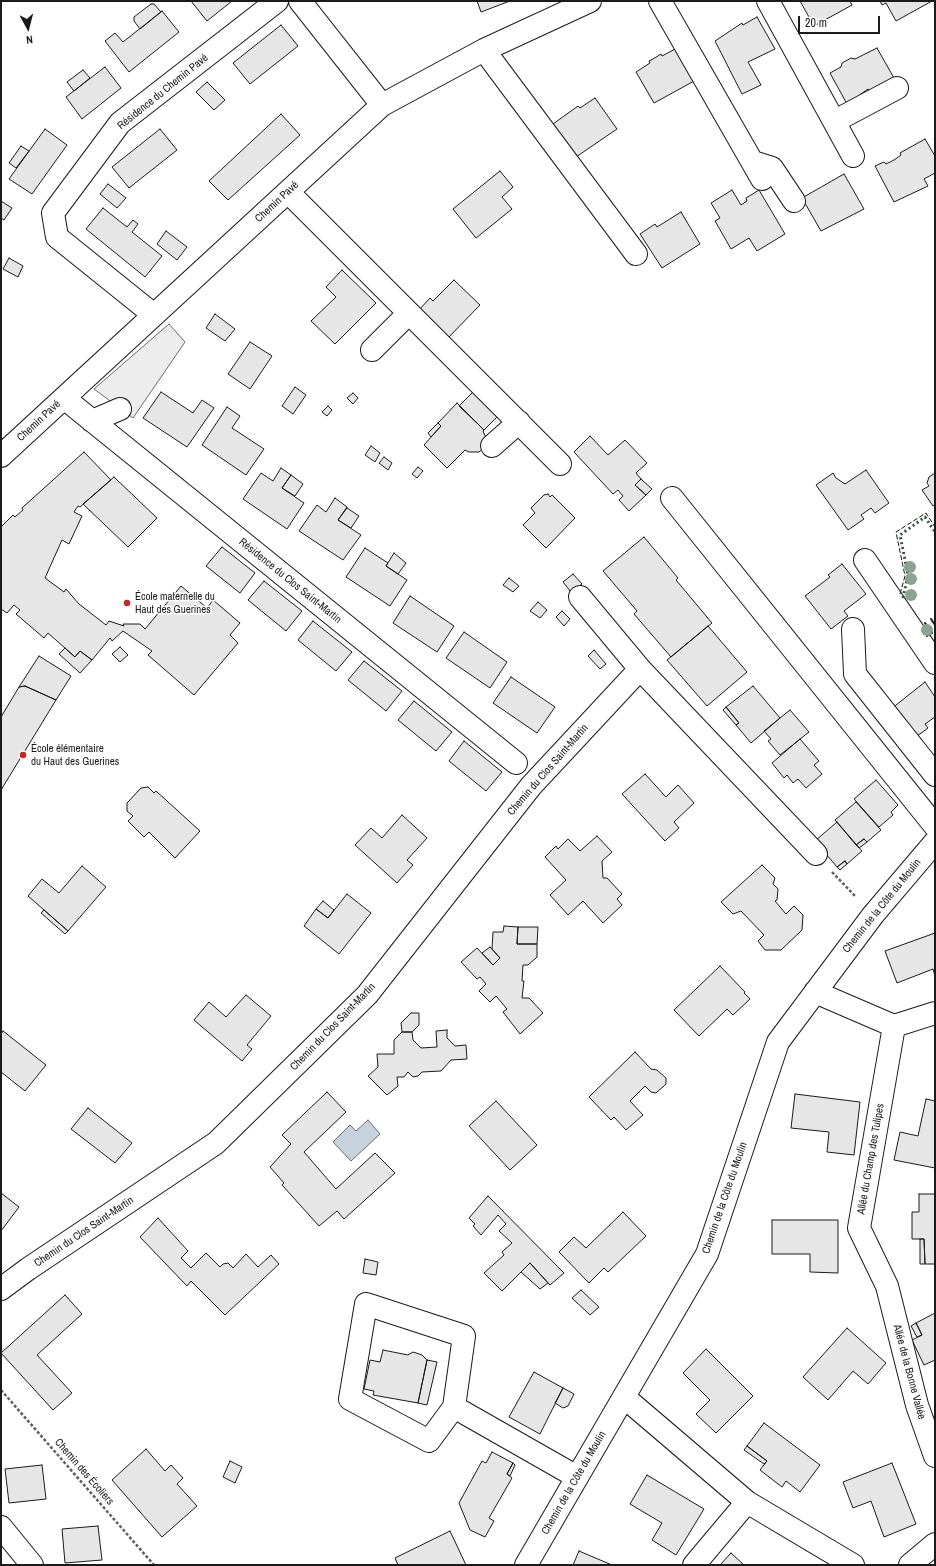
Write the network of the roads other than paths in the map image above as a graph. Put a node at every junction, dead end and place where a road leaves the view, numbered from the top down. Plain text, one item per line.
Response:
1 (277, 1) edge
2 (300, 1) edge
3 (590, 1) edge
4 (660, 1) edge
5 (768, 1) edge
6 (484, 50) junction
7 (897, 88) dead end
8 (382, 105) junction
9 (835, 121) junction
10 (853, 156) dead end
11 (288, 192) junction
12 (794, 201) dead end
13 (636, 254) dead end
14 (408, 312) junction
15 (154, 315) junction
16 (372, 350) dead end
17 (64, 398) junction
18 (120, 409) dead end
19 (92, 421) junction
20 (518, 422) junction
21 (492, 446) dead end
22 (1, 456) edge
23 (560, 464) dead end
24 (672, 498) dead end
25 (865, 560) dead end
26 (580, 597) dead end
27 (853, 629) dead end
28 (935, 663) edge
29 (640, 669) junction
30 (516, 764) dead end
31 (935, 775) edge
32 (935, 826) edge
33 (935, 842) edge
34 (816, 854) road end
35 (815, 992) junction
36 (935, 1013) edge
37 (894, 1026) junction
38 (887, 1286) joint
39 (1, 1289) edge
40 (624, 1397) junction
41 (454, 1407) junction
42 (935, 1456) edge
43 (577, 1477) junction
44 (747, 1502) junction
45 (1, 1527) edge
46 (935, 1544) edge
47 (32, 1565) edge
48 (526, 1565) edge
49 (694, 1565) edge
50 (853, 1565) edge
51 (910, 1565) edge

1 - 15 street, Résidence du Chemin Pavé
2 - 8 street
3 - 6 street, Chemin Pavé
4 - 12 street
5 - 9 street
6 - 8 street, Chemin Pavé
6 - 13 street
7 - 9 street
8 - 11 street, Chemin Pavé
9 - 10 street
11 - 14 street
11 - 15 street, Chemin Pavé
14 - 16 street
14 - 20 street
15 - 17 street, Chemin Pavé
17 - 19 street, Résidence du Clos Saint-Martin
17 - 22 street, Chemin Pavé
18 - 19 street
19 - 30 street, Résidence du Clos Saint-Martin
20 - 21 street
20 - 23 street
24 - 32 street
25 - 28 street
26 - 29 street
27 - 31 street
29 - 34 street
29 - 39 street, Chemin du Clos Saint-Martin
33 - 35 street, Chemin de la Côte du Moulin
35 - 37 street
35 - 40 street, Chemin de la Côte du Moulin
36 - 37 street
37 - 38 street, Allée du Champ des Tulipes
38 - 42 street, Allée de la Bonne Vallée
40 - 43 street, Chemin de la Côte du Moulin
40 - 44 street
41 - 41 street
41 - 43 street
43 - 48 street, Chemin de la Côte du Moulin
44 - 49 street
44 - 50 street
45 - 47 street
46 - 51 street

